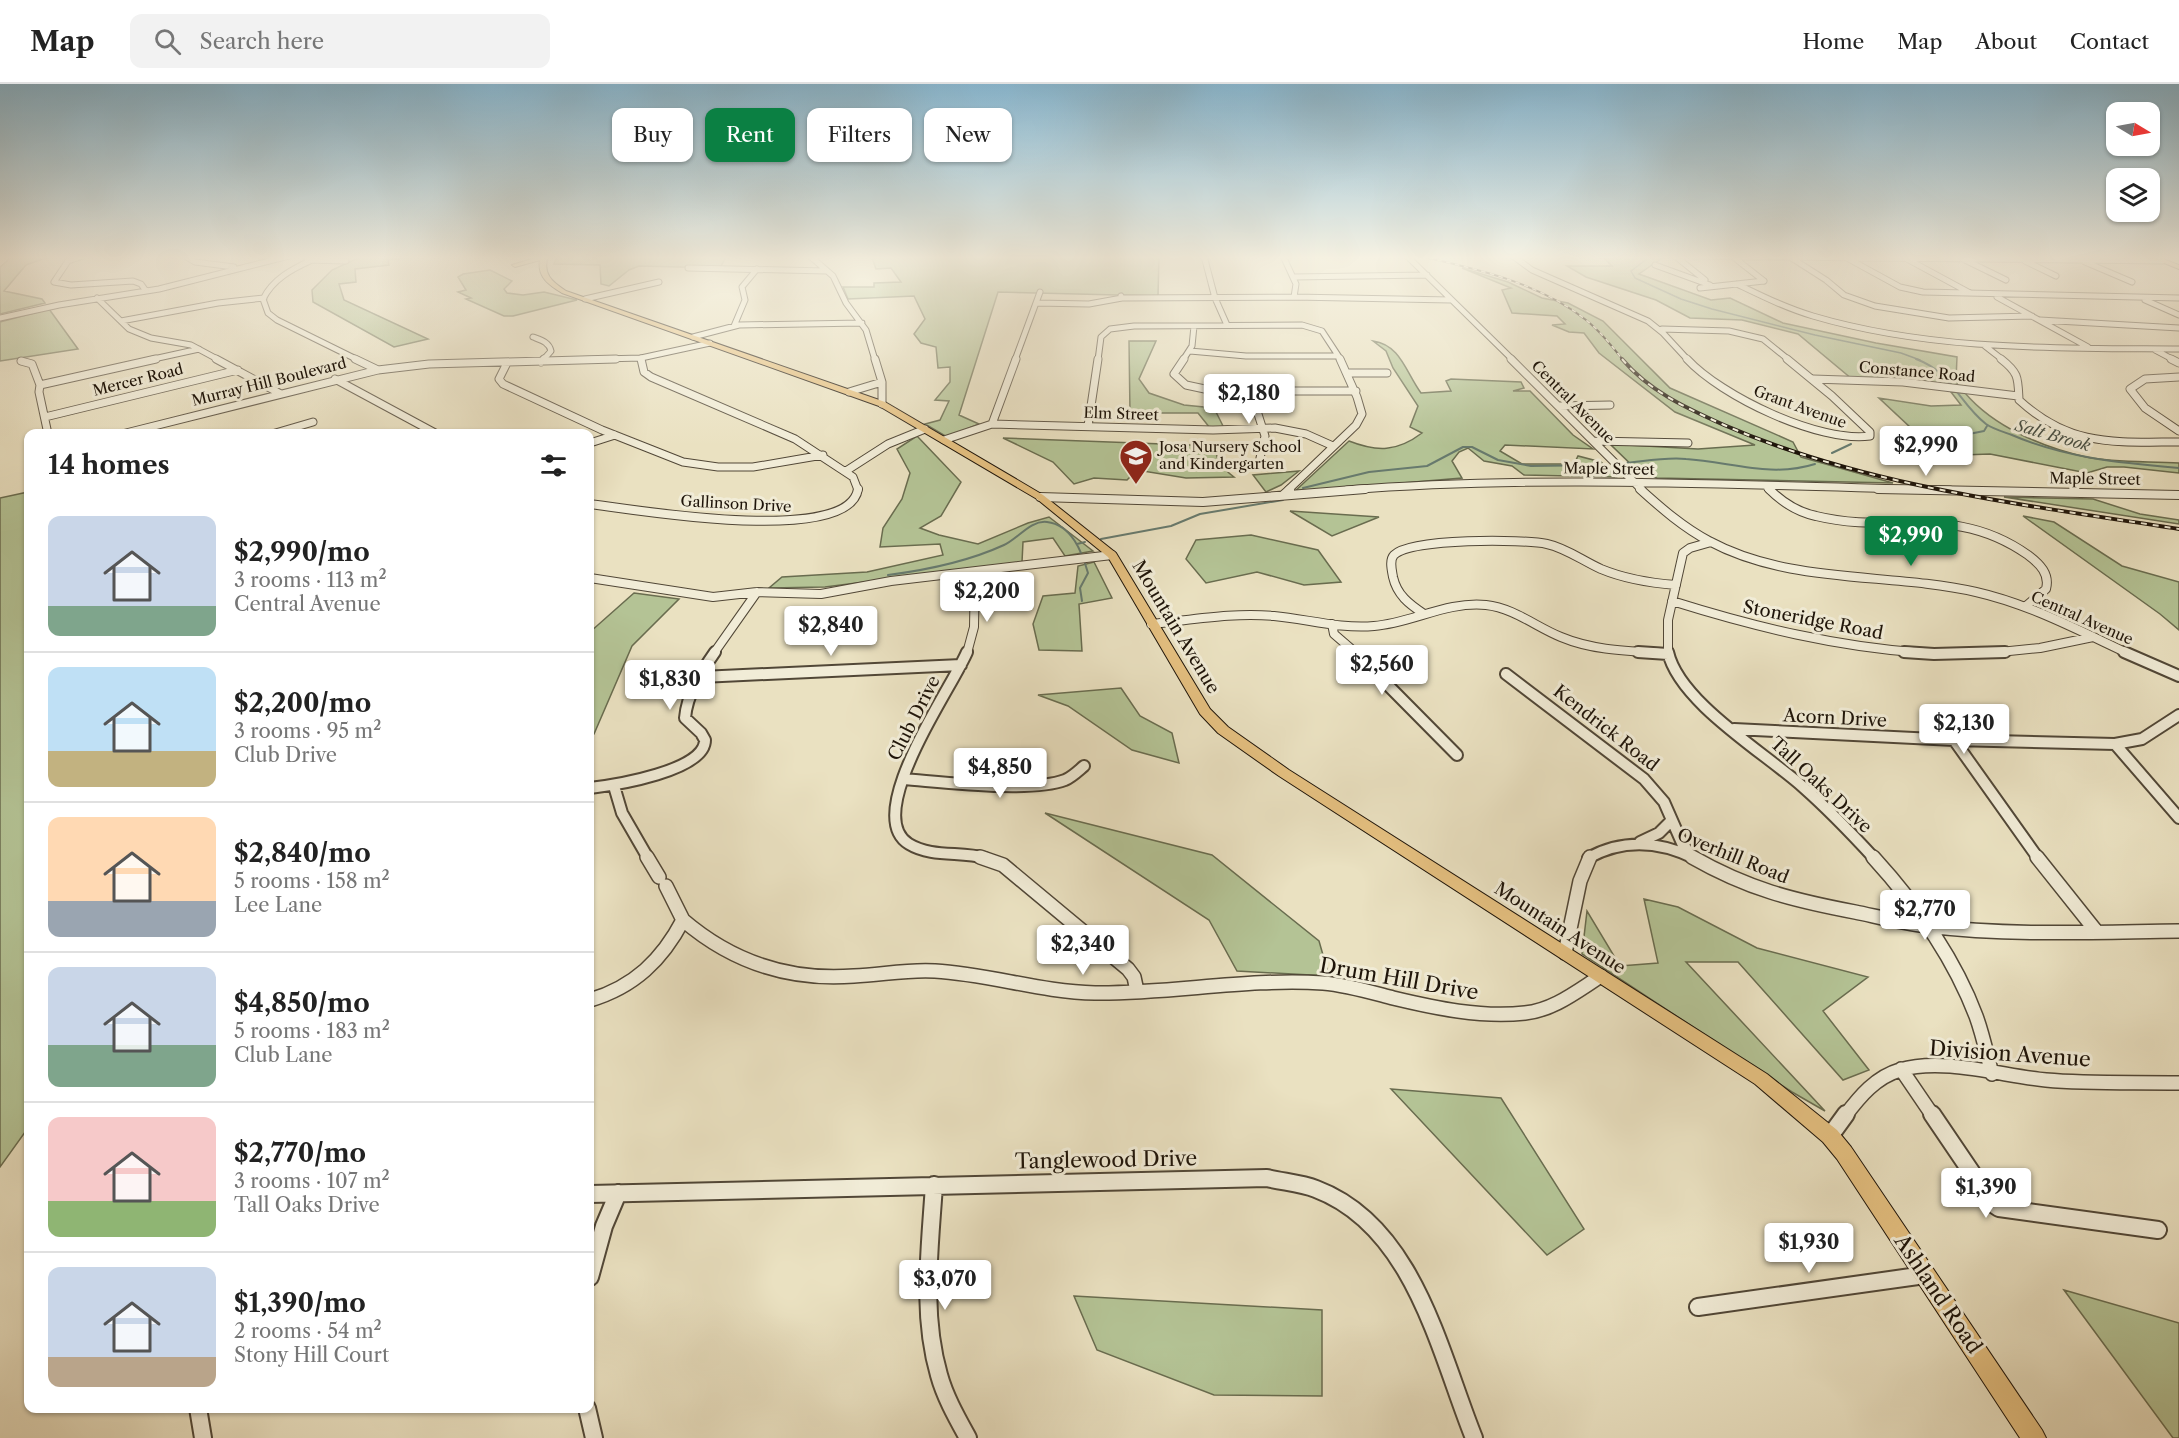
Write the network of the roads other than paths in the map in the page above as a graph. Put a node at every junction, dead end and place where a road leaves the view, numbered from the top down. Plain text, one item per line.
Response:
1 (131, 319) edge
2 (276, 319) edge
3 (642, 319) edge
4 (737, 319) edge
5 (860, 319) edge
6 (1030, 319) edge
7 (1224, 319) edge
8 (1470, 319) edge
9 (1645, 319) edge
10 (1823, 319) edge
11 (2037, 319) edge
12 (121, 321) joint
13 (2040, 321) junction
14 (862, 322) junction
15 (734, 326) junction
16 (1194, 326) junction
17 (1227, 326) junction
18 (2179, 328) edge
19 (1662, 329) junction
20 (533, 337) dead end
21 (693, 337) junction
22 (710, 343) junction
23 (1985, 345) junction
24 (2090, 347) junction
25 (199, 349) junction
26 (2152, 349) junction
27 (2179, 349) edge
28 (1190, 351) junction
29 (1337, 356) junction
30 (641, 358) junction
31 (21, 361) dead end
32 (541, 362) junction
33 (507, 363) junction
34 (2179, 363) edge
35 (238, 370) junction
36 (378, 370) junction
37 (1347, 373) junction
38 (1387, 373) dead end
39 (2179, 377) edge
40 (335, 379) junction
41 (1813, 380) junction
42 (882, 382) junction
43 (40, 385) junction
44 (1356, 391) junction
45 (849, 392) junction
46 (1251, 392) junction
47 (279, 393) junction
48 (2018, 396) junction
49 (882, 404) junction
50 (1610, 405) dead end
51 (1559, 406) junction
52 (45, 417) junction
53 (312, 422) dead end
54 (992, 424) junction
55 (1088, 426) junction
56 (1262, 428) junction
57 (47, 429) edge
58 (142, 429) edge
59 (289, 429) edge
60 (428, 429) edge
61 (925, 429) junction
62 (2179, 431) edge
63 (615, 435) junction
64 (944, 440) junction
65 (1594, 441) junction
66 (594, 442) edge
67 (2179, 442) edge
68 (1688, 443) dead end
69 (1333, 446) junction
70 (823, 455) junction
71 (1260, 458) dead end
72 (846, 471) junction
73 (1636, 483) junction
74 (1767, 486) junction
75 (1283, 495) junction
76 (2179, 495) edge
77 (1040, 497) junction
78 (594, 504) edge
79 (1711, 542) junction
80 (1112, 555) junction
81 (975, 573) junction
82 (594, 579) edge
83 (1676, 585) junction
84 (757, 592) junction
85 (1672, 601) junction
86 (2026, 606) junction
87 (1424, 614) junction
88 (1151, 624) junction
89 (1332, 624) junction
90 (2093, 637) junction
91 (1668, 654) junction
92 (962, 665) junction
93 (1506, 674) dead end
94 (2179, 676) edge
95 (700, 677) junction
96 (2179, 715) edge
97 (1734, 729) junction
98 (1954, 741) junction
99 (2115, 744) junction
100 (1457, 756) dead end
101 (1084, 766) dead end
102 (903, 779) junction
103 (614, 786) junction
104 (594, 788) edge
105 (2179, 818) edge
106 (1671, 821) junction
107 (1639, 843) junction
108 (1692, 857) junction
109 (683, 920) junction
110 (1926, 926) junction
111 (2096, 931) junction
112 (2179, 931) edge
113 (1565, 953) junction
114 (1601, 976) junction
115 (1137, 991) junction
116 (594, 999) edge
117 (1901, 1069) junction
118 (1992, 1074) junction
119 (1761, 1079) joint
120 (2179, 1083) edge
121 (1830, 1136) junction
122 (934, 1185) junction
123 (618, 1193) junction
124 (594, 1194) edge
125 (2157, 1230) dead end
126 (594, 1262) edge
127 (1925, 1275) junction
128 (1698, 1307) dead end
129 (199, 1413) edge
130 (588, 1413) edge
131 (203, 1438) edge
132 (594, 1438) edge
133 (968, 1438) edge
134 (1474, 1438) edge
135 (2034, 1438) edge

1 - 12 street
2 - 36 street
3 - 21 main road, Mountain Avenue
4 - 15 street
5 - 14 street
6 - 54 street
7 - 17 street
8 - 51 street, Central Avenue
9 - 19 street, Grant Avenue
10 - 23 street
11 - 13 street
12 - 25 street
13 - 18 street
13 - 24 street
14 - 15 street
14 - 42 street
15 - 21 street
16 - 17 street
16 - 28 street
16 - 55 street
17 - 29 street
19 - 41 street
19 - 41 street, Grant Avenue
20 - 32 street
21 - 22 main road, Mountain Avenue
22 - 30 street, Murray Hill Boulevard
22 - 45 main road, Mountain Avenue
23 - 24 street
23 - 48 street
24 - 26 street
25 - 35 street
25 - 43 street
26 - 27 street
26 - 34 street
28 - 29 street
28 - 46 street
29 - 37 street
30 - 32 street, Murray Hill Boulevard
30 - 70 street
31 - 43 street
32 - 33 street, Murray Hill Boulevard
33 - 36 street, Murray Hill Boulevard
33 - 63 street
35 - 47 street
35 - 52 street, Mercer Road
36 - 40 street, Murray Hill Boulevard
37 - 38 street
37 - 44 street
39 - 62 street
40 - 47 street, Murray Hill Boulevard
40 - 60 street
41 - 48 street, Constance Road
42 - 45 street
42 - 49 street
43 - 52 street
44 - 46 street
44 - 69 street
45 - 49 main road, Mountain Avenue
46 - 56 street
47 - 58 street, Murray Hill Boulevard
48 - 67 street
49 - 61 main road, Mountain Avenue
50 - 51 street
51 - 65 street, Central Avenue
52 - 57 street
53 - 59 street
54 - 55 street, Elm Street
54 - 64 street, Elm Street
55 - 56 street, Elm Street
56 - 69 street, Elm Street
56 - 71 street
61 - 64 main road, Mountain Avenue
61 - 72 street
63 - 66 street
63 - 70 street
64 - 77 main road, Mountain Avenue
65 - 68 street
65 - 73 street, Central Avenue
69 - 75 street
70 - 72 street
72 - 78 street, Gallinson Drive
73 - 74 street, Maple Street
73 - 75 street, Maple Street
73 - 79 street, Central Avenue
74 - 76 street, Maple Street
74 - 86 street
75 - 77 street, Maple Street
77 - 80 main road, Mountain Avenue
79 - 83 street, Tall Oaks Drive
79 - 86 street, Central Avenue
80 - 81 street
80 - 88 main road, Mountain Avenue
81 - 84 street
81 - 92 street, Club Drive
82 - 84 street
83 - 85 street, Tall Oaks Drive
83 - 87 street
84 - 95 street
85 - 90 street, Stoneridge Road
85 - 91 street, Tall Oaks Drive
86 - 90 street, Central Avenue
87 - 89 street
87 - 91 street
88 - 89 street
88 - 113 main road, Mountain Avenue
89 - 100 street
90 - 94 street, Central Avenue
91 - 97 street, Tall Oaks Drive
92 - 95 street
92 - 102 street, Club Drive
93 - 106 street, Kendrick Road
95 - 103 street
96 - 99 street, Acorn Drive
97 - 98 street, Acorn Drive
97 - 110 street, Tall Oaks Drive
98 - 99 street, Acorn Drive
98 - 111 street
99 - 105 street
101 - 102 street
102 - 115 street, Club Drive
103 - 104 street
103 - 109 street
106 - 107 street
106 - 108 street, Kendrick Road
107 - 108 street, Overhill Road
107 - 113 street, Overhill Road
108 - 110 street, Overhill Road
109 - 115 street, Drum Hill Drive
109 - 116 street
110 - 111 street, Overhill Road
110 - 118 street, Tall Oaks Drive
111 - 112 street, Overhill Road
113 - 114 main road, Mountain Avenue
114 - 115 street, Drum Hill Drive
114 - 119 main road, Mountain Avenue
117 - 118 street, Division Avenue
117 - 121 street, Division Avenue
117 - 125 street
118 - 120 street, Division Avenue
119 - 121 main road, Ashland Road
121 - 127 main road, Ashland Road
122 - 123 street, Tanglewood Drive
122 - 133 street
122 - 134 street, Tanglewood Drive
123 - 124 street, Tanglewood Drive
123 - 126 street
127 - 128 street
127 - 135 main road, Ashland Road
129 - 131 street
130 - 132 street

